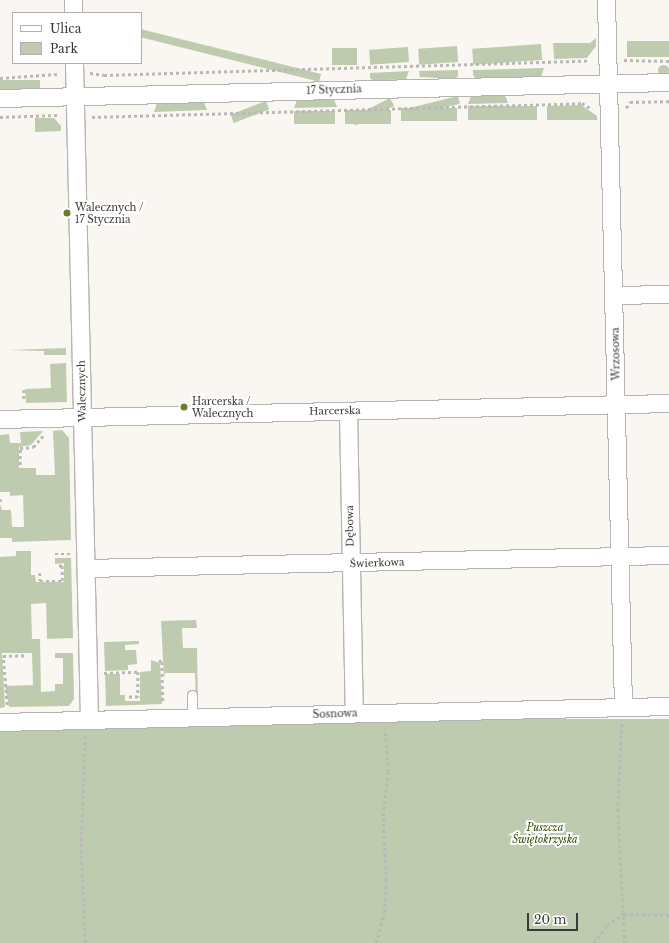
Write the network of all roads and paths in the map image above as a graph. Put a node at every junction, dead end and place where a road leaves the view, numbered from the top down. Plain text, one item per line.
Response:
1 (73, 0) edge
2 (606, 0) edge
3 (73, 12) edge
4 (607, 54) junction
5 (669, 61) edge
6 (74, 68) edge
7 (0, 78) edge
8 (669, 82) edge
9 (608, 83) junction
10 (76, 96) junction
11 (0, 98) edge
12 (669, 101) edge
13 (609, 114) junction
14 (0, 117) edge
15 (76, 120) junction
16 (669, 294) edge
17 (615, 295) junction
18 (24, 390) dead end
19 (669, 403) edge
20 (617, 405) junction
21 (24, 408) dead end
22 (348, 411) junction
23 (82, 417) junction
24 (0, 419) edge
25 (45, 433) dead end
26 (20, 465) dead end
27 (0, 499) edge
28 (2, 504) dead end
29 (55, 554) dead end
30 (74, 554) dead end
31 (669, 555) edge
32 (619, 556) junction
33 (351, 564) junction
34 (58, 566) dead end
35 (86, 568) junction
36 (40, 573) dead end
37 (26, 655) dead end
38 (159, 660) dead end
39 (101, 673) dead end
40 (192, 694) dead end
41 (128, 697) dead end
42 (669, 706) edge
43 (163, 707) dead end
44 (623, 707) junction
45 (385, 712) junction
46 (354, 713) junction
47 (4, 716) edge
48 (192, 717) junction
49 (89, 720) junction
50 (624, 914) junction
51 (669, 915) edge
52 (85, 943) edge
53 (376, 943) edge
54 (594, 943) edge
55 (625, 943) edge

1 - 3 street
2 - 4 street, Wrzosowa
4 - 5 path
4 - 6 path
4 - 9 street, Wrzosowa
6 - 7 path
6 - 10 street, Walecznych
8 - 9 street, 17 Stycznia
9 - 10 street, 17 Stycznia
9 - 13 street, Wrzosowa
10 - 11 street, 17 Stycznia
10 - 15 street, Walecznych
12 - 13 path
13 - 15 path
13 - 17 street, Wrzosowa
14 - 15 path
15 - 23 street, Walecznych
16 - 17 street
17 - 20 street, Wrzosowa
18 - 21 path
19 - 20 street, Harcerska
20 - 22 street, Harcerska
20 - 32 street, Wrzosowa
22 - 23 street, Harcerska
22 - 33 street, Dębowa
23 - 24 street, Harcerska
23 - 35 street, Walecznych
25 - 26 path
27 - 28 path
29 - 30 path
31 - 32 street, Świerkowa
32 - 33 street, Świerkowa
32 - 44 street, Wrzosowa
33 - 35 street, Świerkowa
33 - 46 street, Dębowa
34 - 36 path
35 - 49 street, Walecznych
37 - 47 path
38 - 43 path
39 - 41 path
40 - 48 lane
42 - 44 street, Sosnowa
44 - 45 street, Sosnowa
44 - 50 path
45 - 46 street, Sosnowa
45 - 53 path
46 - 48 street, Sosnowa
47 - 49 street, Sosnowa
48 - 49 street, Sosnowa
49 - 52 path
50 - 51 path
50 - 54 path
50 - 55 path

